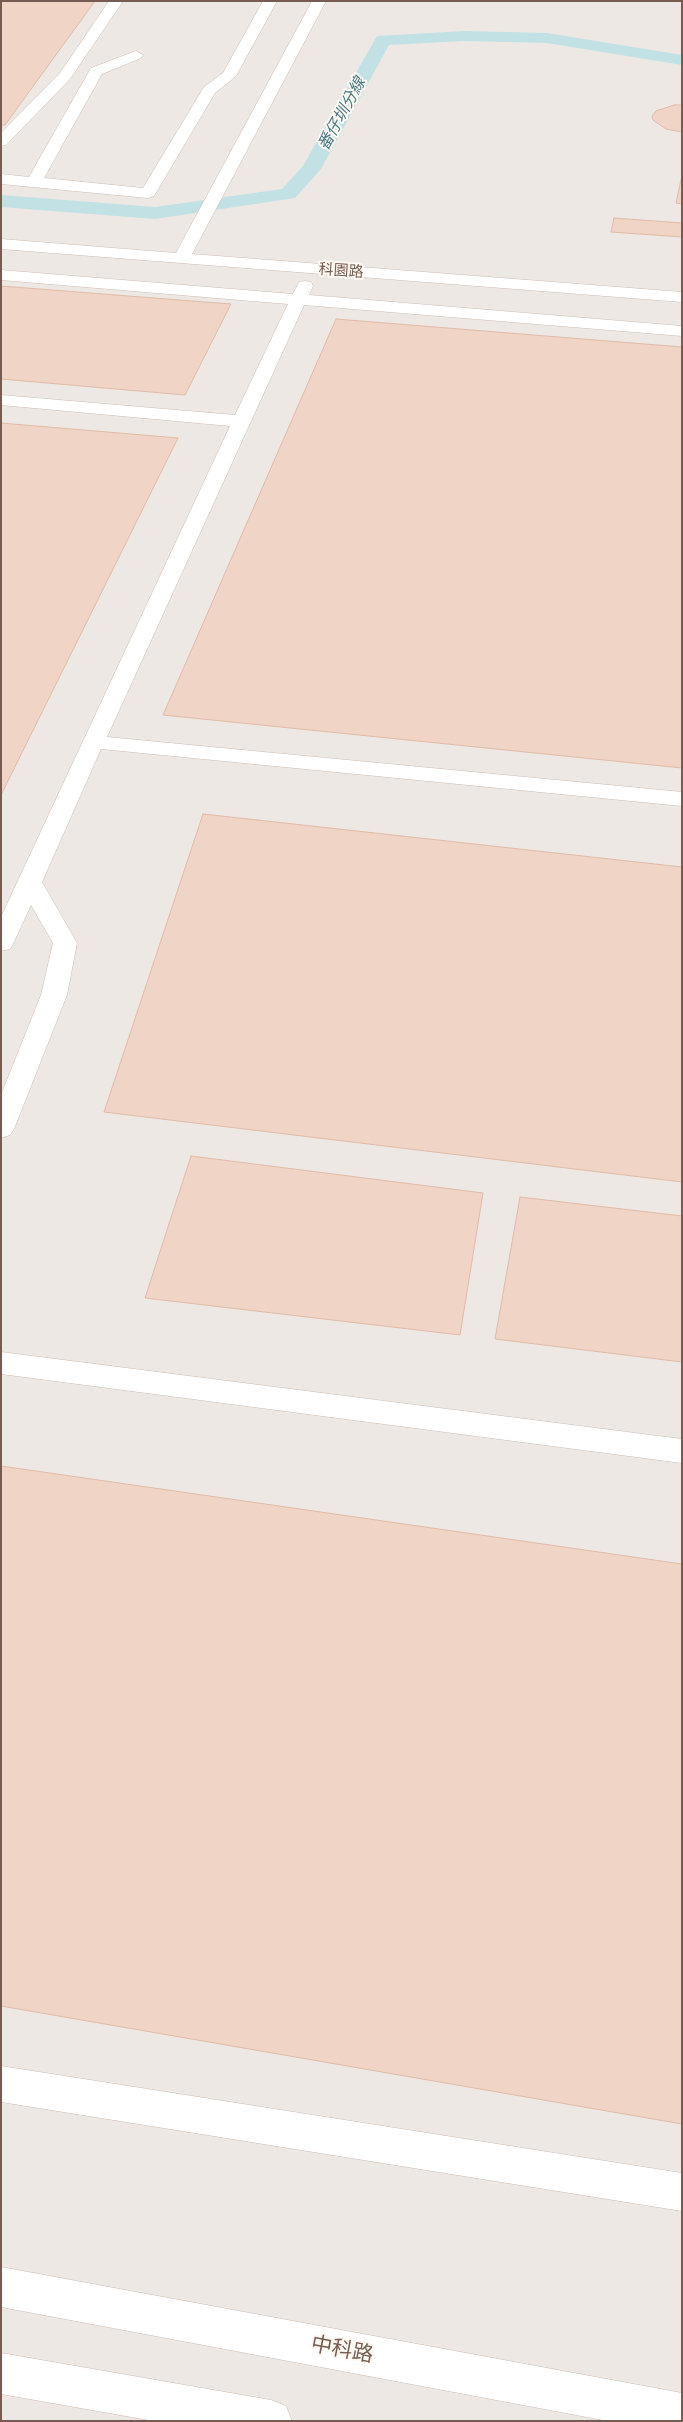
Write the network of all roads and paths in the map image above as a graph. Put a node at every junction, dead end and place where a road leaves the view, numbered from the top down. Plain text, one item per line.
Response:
1 (116, 1) edge
2 (270, 1) edge
3 (319, 1) edge
4 (136, 55) dead end
5 (1, 142) edge
6 (1, 179) edge
7 (34, 182) junction
8 (1, 231) edge
9 (1, 244) edge
10 (185, 251) junction
11 (317, 263) junction
12 (1, 275) edge
13 (682, 283) edge
14 (682, 297) edge
15 (298, 300) junction
16 (682, 331) edge
17 (1, 400) edge
18 (241, 421) junction
19 (94, 742) junction
20 (682, 799) edge
21 (30, 882) junction
22 (1, 944) edge
23 (1, 1129) edge
24 (1, 1363) edge
25 (682, 1451) edge
26 (1, 2084) edge
27 (682, 2192) edge
28 (1, 2287) edge
29 (1, 2373) edge
30 (682, 2414) edge
31 (271, 2421) edge

1 - 5 street
2 - 7 street
3 - 10 street
4 - 7 street
6 - 7 street
8 - 10 street, 科園路
9 - 10 street, 科園路
10 - 11 street, 科園路
11 - 13 street, 科園路
11 - 14 street, 科園路
11 - 15 street
12 - 15 street
15 - 16 street
15 - 18 street
17 - 18 street
18 - 19 street
19 - 20 street
19 - 21 street
21 - 22 street
21 - 23 street
24 - 25 street
26 - 27 street
28 - 30 street, 中科路
29 - 31 street

